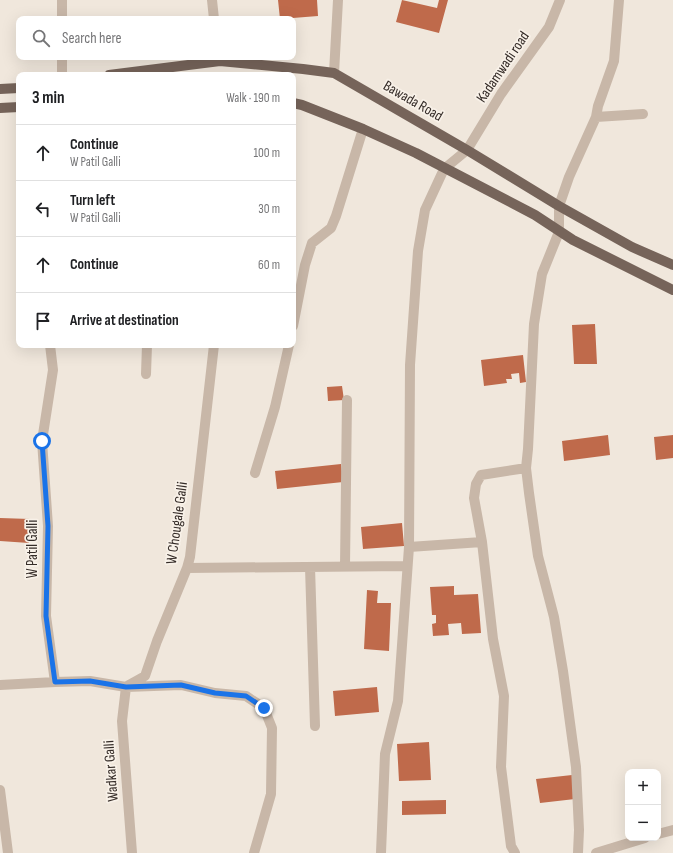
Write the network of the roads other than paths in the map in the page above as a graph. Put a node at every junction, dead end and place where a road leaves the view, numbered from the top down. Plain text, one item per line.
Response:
1 (62, 0) edge
2 (212, 0) edge
3 (338, 0) edge
4 (560, 0) edge
5 (619, 0) edge
6 (62, 16) edge
7 (214, 16) edge
8 (62, 60) edge
9 (212, 60) edge
10 (227, 60) edge
11 (62, 72) edge
12 (130, 72) edge
13 (334, 73) junction
14 (16, 88) edge
15 (0, 89) edge
16 (296, 103) edge
17 (16, 107) edge
18 (0, 108) edge
19 (644, 114) dead end
20 (596, 117) junction
21 (363, 129) junction
22 (467, 150) junction
23 (444, 169) junction
24 (559, 206) junction
25 (559, 232) junction
26 (673, 265) edge
27 (673, 290) edge
28 (296, 311) edge
29 (50, 348) edge
30 (146, 348) edge
31 (214, 348) edge
32 (288, 348) edge
33 (146, 374) dead end
34 (347, 400) dead end
35 (526, 468) junction
36 (255, 473) dead end
37 (482, 542) junction
38 (409, 547) junction
39 (408, 566) junction
40 (310, 567) junction
41 (345, 567) junction
42 (187, 568) junction
43 (55, 682) junction
44 (0, 685) edge
45 (126, 687) junction
46 (315, 726) dead end
47 (0, 790) edge
48 (673, 830) edge
49 (661, 833) edge
50 (635, 841) edge
51 (8, 853) edge
52 (132, 853) edge
53 (254, 853) edge
54 (381, 853) edge
55 (515, 853) edge
56 (578, 853) edge
57 (596, 853) edge

1 - 6 street
2 - 7 street
3 - 13 street
4 - 22 street, Kadamwadi road
5 - 20 street
8 - 11 street
9 - 12 main road, Bawada Road
10 - 13 main road, Bawada Road
13 - 22 main road, Bawada Road
14 - 15 main road
16 - 21 main road
17 - 18 main road
19 - 20 street
20 - 24 street
21 - 23 main road
21 - 28 street
22 - 23 street, Kadamwadi road
22 - 24 main road, Bawada Road
23 - 25 main road
23 - 38 street
24 - 25 street
24 - 26 main road, Bawada Road
25 - 27 main road
25 - 35 street
29 - 43 street, W Patil Galli
30 - 33 street
31 - 42 street, W Chougale Galli
32 - 36 street
34 - 41 street
35 - 37 street
35 - 56 street
37 - 38 street
37 - 55 street
38 - 39 street
39 - 41 street
39 - 54 street
40 - 41 street
40 - 42 street
40 - 46 street
42 - 45 street, W Chougale Galli
43 - 44 street
43 - 45 street
45 - 52 street, Wadkar Galli
45 - 53 street
47 - 51 street
48 - 49 street
50 - 57 street

